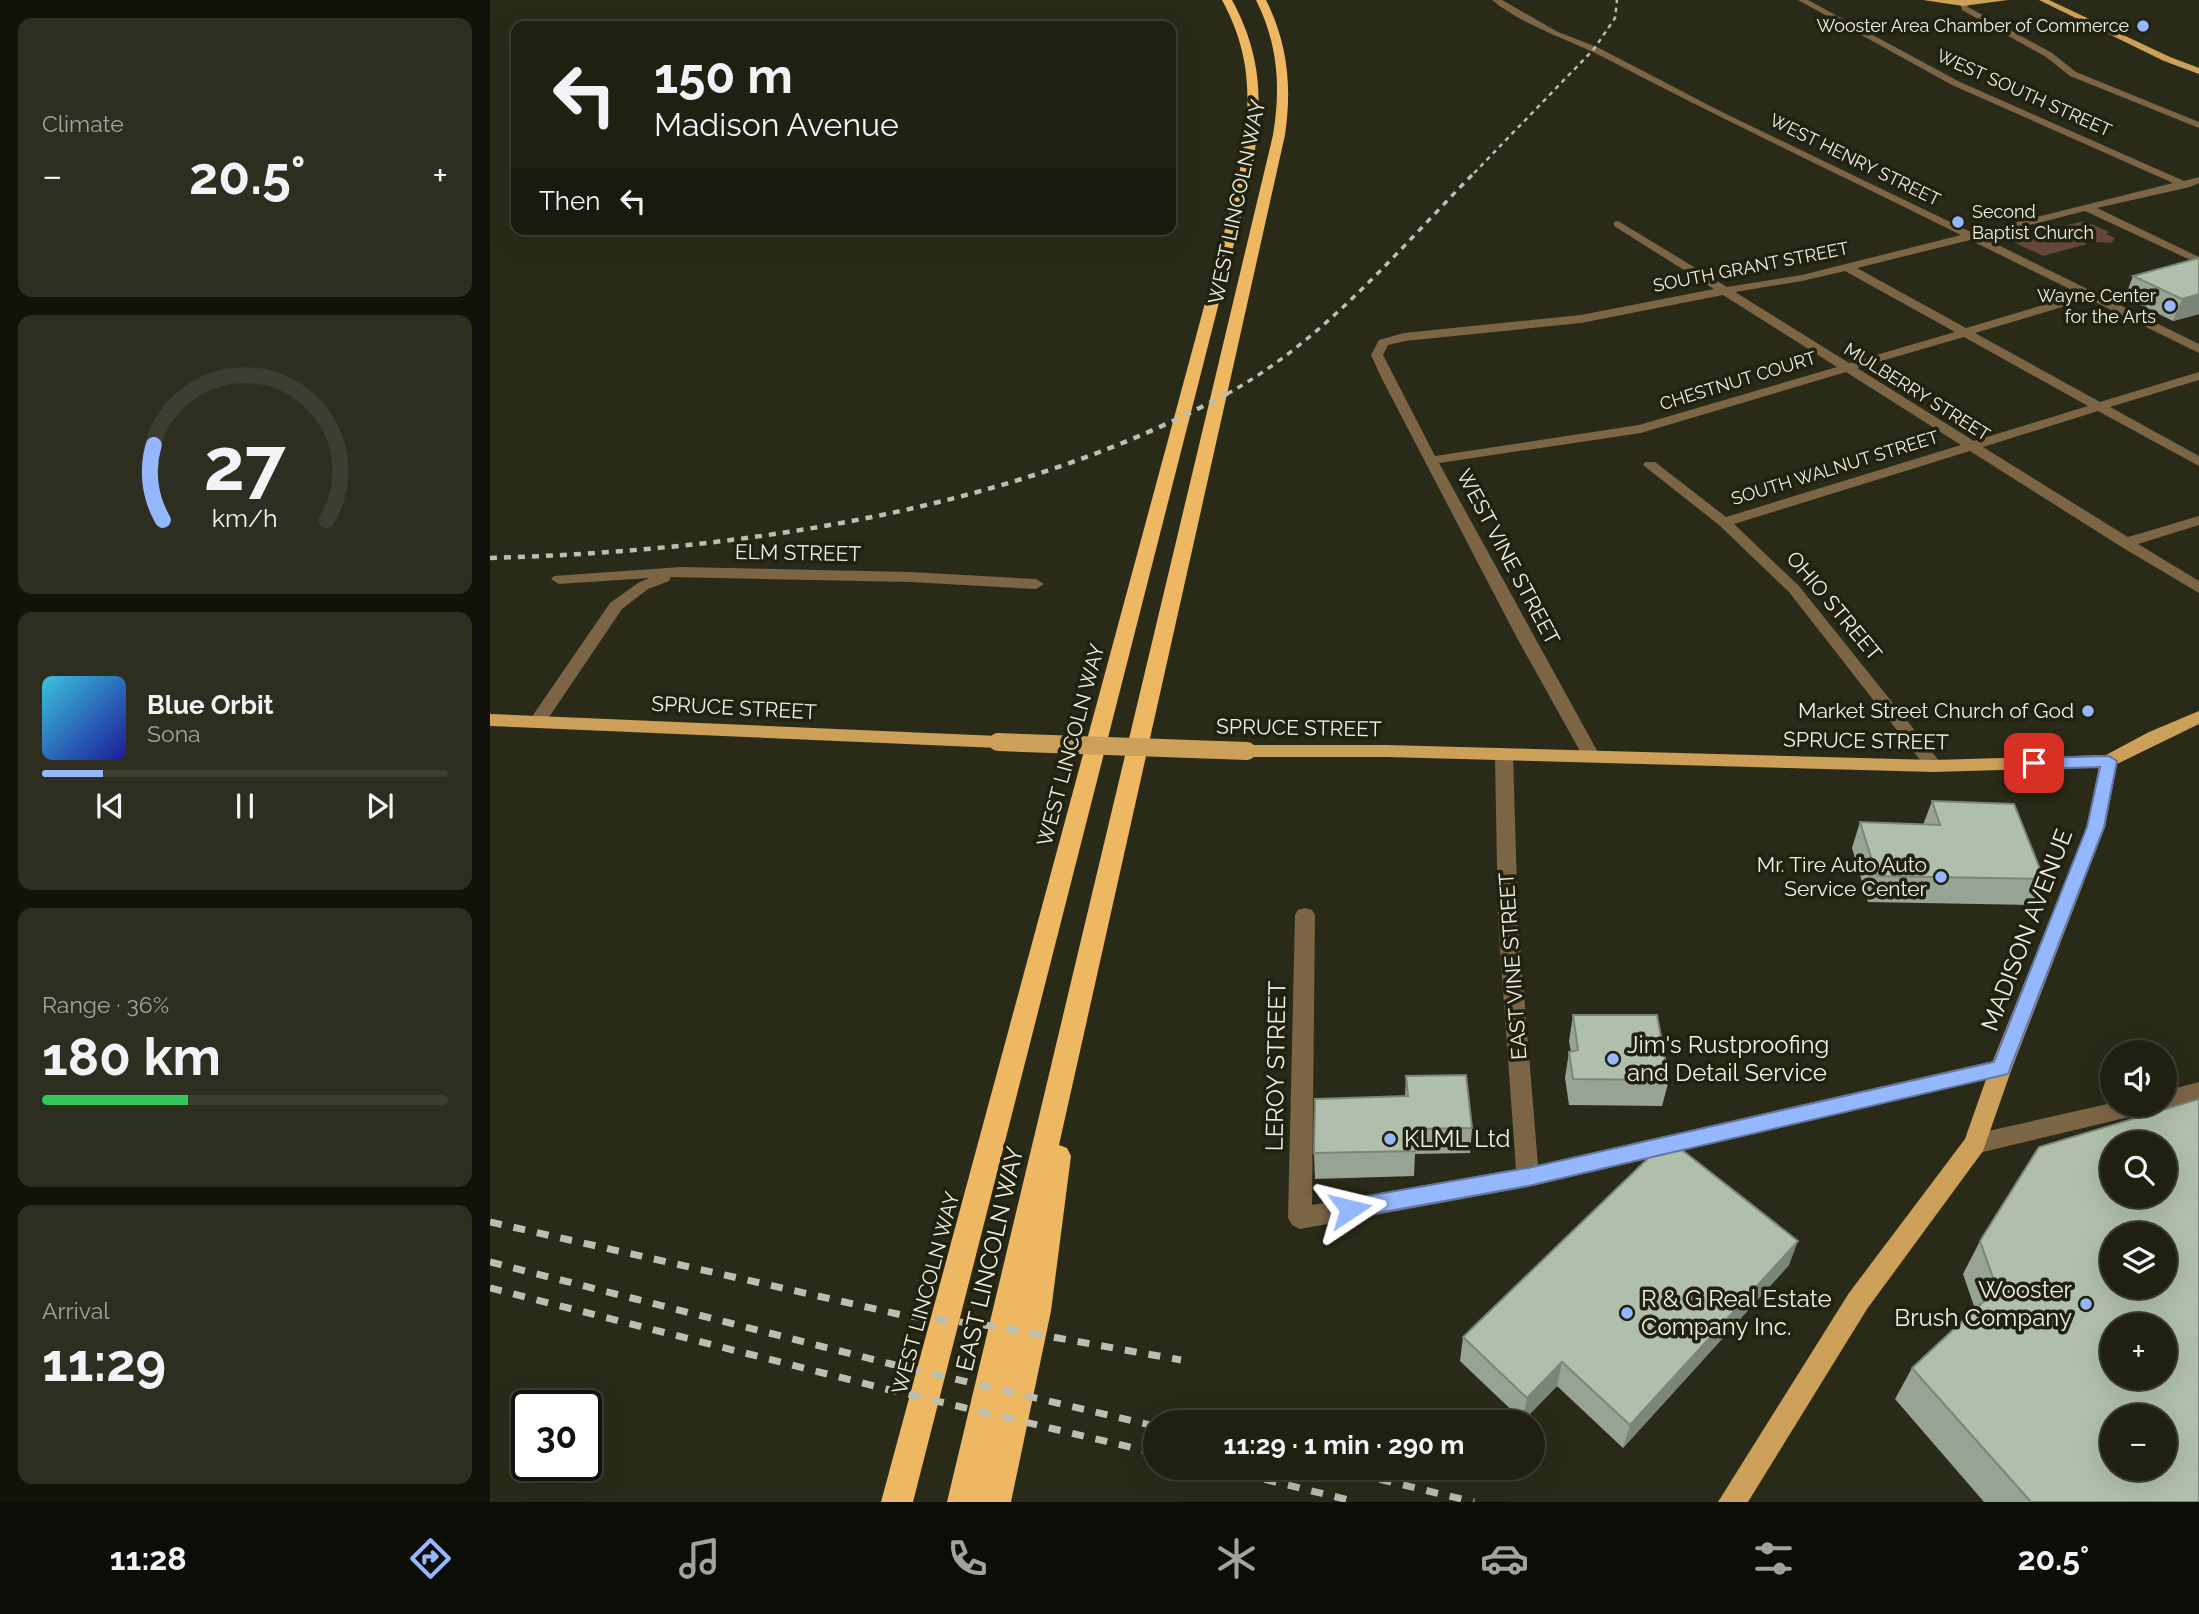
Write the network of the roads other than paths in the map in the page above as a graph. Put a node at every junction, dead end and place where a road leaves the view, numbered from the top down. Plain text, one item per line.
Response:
1 (1227, 0) edge
2 (1261, 0) edge
3 (1496, 0) edge
4 (1802, 0) edge
5 (1927, 0) edge
6 (2004, 0) edge
7 (2043, 0) edge
8 (1963, 4) junction
9 (1228, 30) dead end
10 (2199, 71) edge
11 (2199, 125) edge
12 (1252, 134) junction
13 (2199, 180) edge
14 (2183, 184) junction
15 (2199, 191) edge
16 (2085, 207) junction
17 (1618, 224) dead end
18 (1969, 236) junction
19 (2199, 261) edge
20 (1847, 267) junction
21 (2199, 270) edge
22 (2186, 274) edge
23 (1725, 290) junction
24 (2087, 296) junction
25 (1964, 332) junction
26 (2199, 349) edge
27 (1845, 367) junction
28 (2199, 376) edge
29 (1387, 377) joint
30 (2100, 407) junction
31 (1970, 446) junction
32 (1433, 460) junction
33 (2199, 462) edge
34 (1650, 465) dead end
35 (2199, 520) edge
36 (1724, 522) junction
37 (2126, 544) junction
38 (681, 572) junction
39 (559, 579) dead end
40 (1037, 584) dead end
41 (2199, 588) edge
42 (2199, 717) edge
43 (490, 720) edge
44 (537, 722) junction
45 (1504, 754) junction
46 (1591, 756) junction
47 (2109, 761) junction
48 (1934, 766) junction
49 (1306, 915) dead end
50 (1074, 1030) junction
51 (2001, 1068) junction
52 (2199, 1091) edge
53 (2177, 1097) edge
54 (2100, 1115) edge
55 (1975, 1144) junction
56 (1528, 1177) junction
57 (897, 1502) edge
58 (963, 1502) edge
59 (995, 1502) edge
60 (1732, 1502) edge

1 - 12 highway, WEST LINCOLN WAY
2 - 50 highway, WEST LINCOLN WAY
3 - 18 street, WEST HENRY STREET
4 - 14 street, WEST SOUTH STREET
5 - 8 main road
6 - 8 main road
7 - 10 main road
8 - 11 street
9 - 12 highway
12 - 57 highway, WEST LINCOLN WAY
13 - 14 street, SOUTH GRANT STREET
14 - 15 street, WEST SOUTH STREET
14 - 16 street, SOUTH GRANT STREET
16 - 18 street, SOUTH GRANT STREET
16 - 19 street
17 - 23 street, MULBERRY STREET
18 - 20 street, SOUTH GRANT STREET
18 - 24 street, WEST HENRY STREET
20 - 23 street, SOUTH GRANT STREET
20 - 25 street
21 - 22 street
23 - 27 street, MULBERRY STREET
23 - 29 street, SOUTH GRANT STREET
24 - 25 street, CHESTNUT COURT
24 - 26 street, WEST HENRY STREET
25 - 27 street, CHESTNUT COURT
25 - 30 street
27 - 31 street, MULBERRY STREET
27 - 32 street, CHESTNUT COURT
28 - 30 street, SOUTH WALNUT STREET
29 - 32 street, WEST VINE STREET
30 - 31 street, SOUTH WALNUT STREET
30 - 33 street
31 - 36 street, SOUTH WALNUT STREET
31 - 37 street, MULBERRY STREET
32 - 46 street, WEST VINE STREET
34 - 36 street, OHIO STREET
35 - 37 street
36 - 48 street, OHIO STREET
37 - 41 street, MULBERRY STREET
38 - 39 street, ELM STREET
38 - 40 street, ELM STREET
38 - 44 street
42 - 47 main road
43 - 44 main road, SPRUCE STREET
44 - 45 main road, SPRUCE STREET, bridge
45 - 46 main road, SPRUCE STREET
45 - 56 street, EAST VINE STREET
46 - 48 main road, SPRUCE STREET
47 - 48 main road, SPRUCE STREET
47 - 51 main road, MADISON AVENUE
49 - 56 street, LEROY STREET
50 - 58 highway, EAST LINCOLN WAY
50 - 59 highway
51 - 55 main road, MADISON AVENUE
51 - 56 street
52 - 53 street
54 - 55 street
55 - 60 main road, MADISON AVENUE

